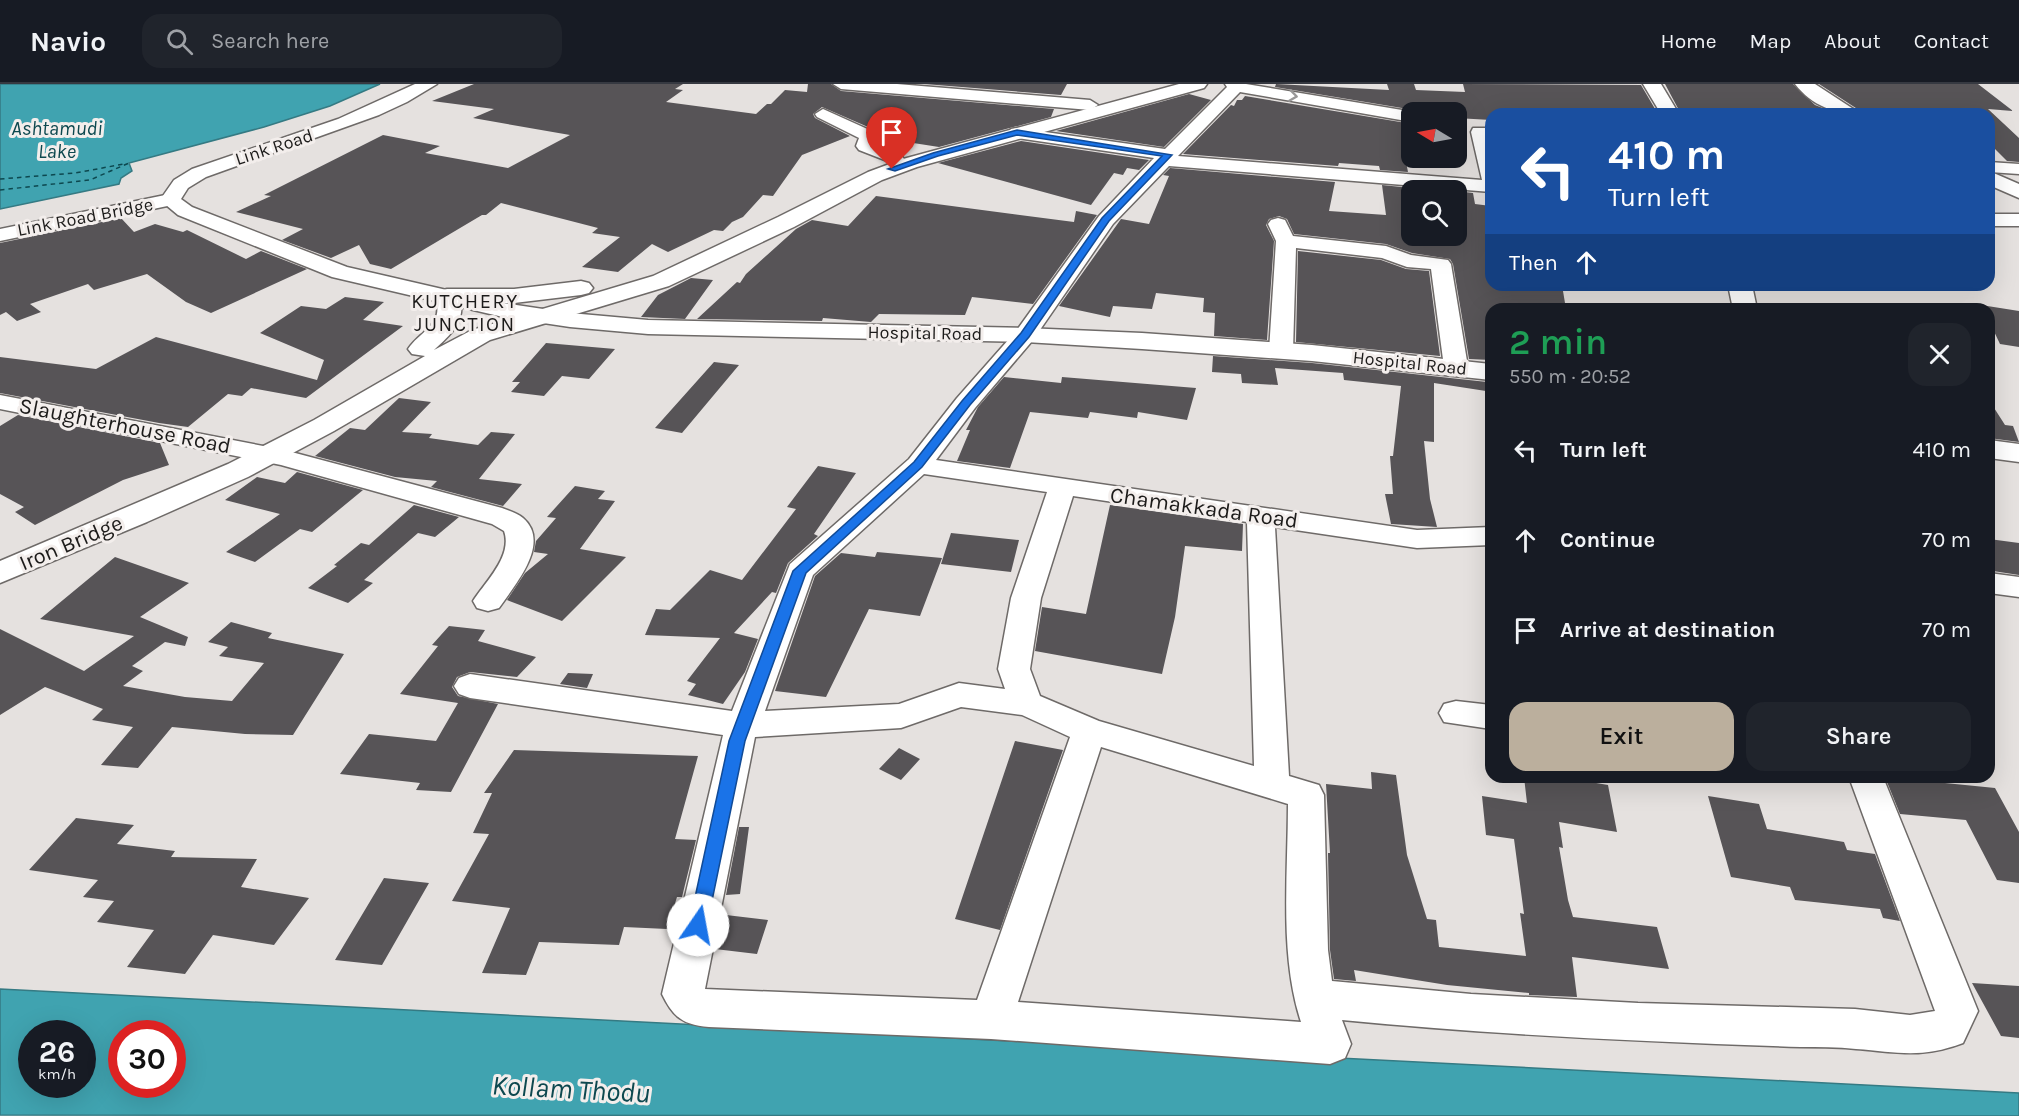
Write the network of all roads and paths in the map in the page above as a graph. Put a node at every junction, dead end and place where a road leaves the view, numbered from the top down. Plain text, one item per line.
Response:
1 (428, 84) edge
2 (841, 84) edge
3 (1165, 84) edge
4 (1198, 84) edge
5 (1652, 84) edge
6 (1804, 84) edge
7 (1235, 85) edge
8 (1090, 105) junction
9 (1666, 108) edge
10 (1840, 108) edge
11 (823, 114) dead end
12 (1401, 115) edge
13 (1479, 132) edge
14 (1017, 133) junction
15 (1485, 156) edge
16 (1165, 158) junction
17 (895, 159) junction
18 (1995, 167) edge
19 (2019, 169) edge
20 (1995, 180) edge
21 (1485, 185) edge
22 (2019, 192) edge
23 (170, 200) junction
24 (1995, 220) edge
25 (2019, 220) edge
26 (0, 235) edge
27 (597, 287) junction
28 (447, 296) junction
29 (503, 310) junction
30 (540, 316) junction
31 (1025, 335) junction
32 (421, 349) junction
33 (1281, 351) junction
34 (1456, 367) junction
35 (1485, 371) edge
36 (0, 402) edge
37 (1995, 450) edge
38 (260, 452) junction
39 (2019, 453) edge
40 (918, 465) junction
41 (1062, 487) junction
42 (1261, 515) junction
43 (1485, 536) edge
44 (0, 552) edge
45 (0, 573) edge
46 (1995, 584) edge
47 (2019, 587) edge
48 (488, 601) dead end
49 (470, 686) dead end
50 (1027, 704) junction
51 (1456, 713) dead end
52 (1485, 716) edge
53 (743, 725) junction
54 (1089, 731) junction
55 (1868, 783) edge
56 (1272, 786) junction
57 (1314, 998) junction
58 (991, 1020) junction

1 - 23 main road, Link Road
2 - 8 street
3 - 8 main road
4 - 14 main road
5 - 9 main road
6 - 10 main road
7 -> 12 street
7 - 16 street
8 - 17 main road
11 - 17 street
13 - 15 street
14 - 16 street
14 - 30 main road
16 - 21 street
16 - 31 street
17 - 27 main road
18 - 19 street
20 - 22 main road
23 - 26 street, Link Road Bridge
23 - 28 main road
24 - 25 street
27 - 28 main road
27 - 29 main road
28 - 29 main road
28 - 32 main road
29 - 30 main road, Hospital Road
29 - 32 main road
30 - 31 main road, Hospital Road
30 - 38 main road
31 - 33 main road, Hospital Road
31 - 40 street
32 - 38 main road
33 - 34 main road, Hospital Road
33 - 34 street
34 - 35 main road, Hospital Road
36 - 38 street, Slaughterhouse Road
37 - 39 main road
38 - 44 main road
38 - 45 main road, Iron Bridge
38 - 48 street, Slaughterhouse Road
40 - 41 street, Chamakkada Road
40 - 53 street
41 - 42 street, Chamakkada Road
41 - 50 street
42 - 43 street, Chamakkada Road
42 - 56 street
46 - 47 street
49 - 53 street
50 - 53 street
50 - 54 street
51 - 52 street
53 - 58 street
54 - 56 street
54 - 58 street
55 - 57 street
56 - 57 street
57 - 58 street

